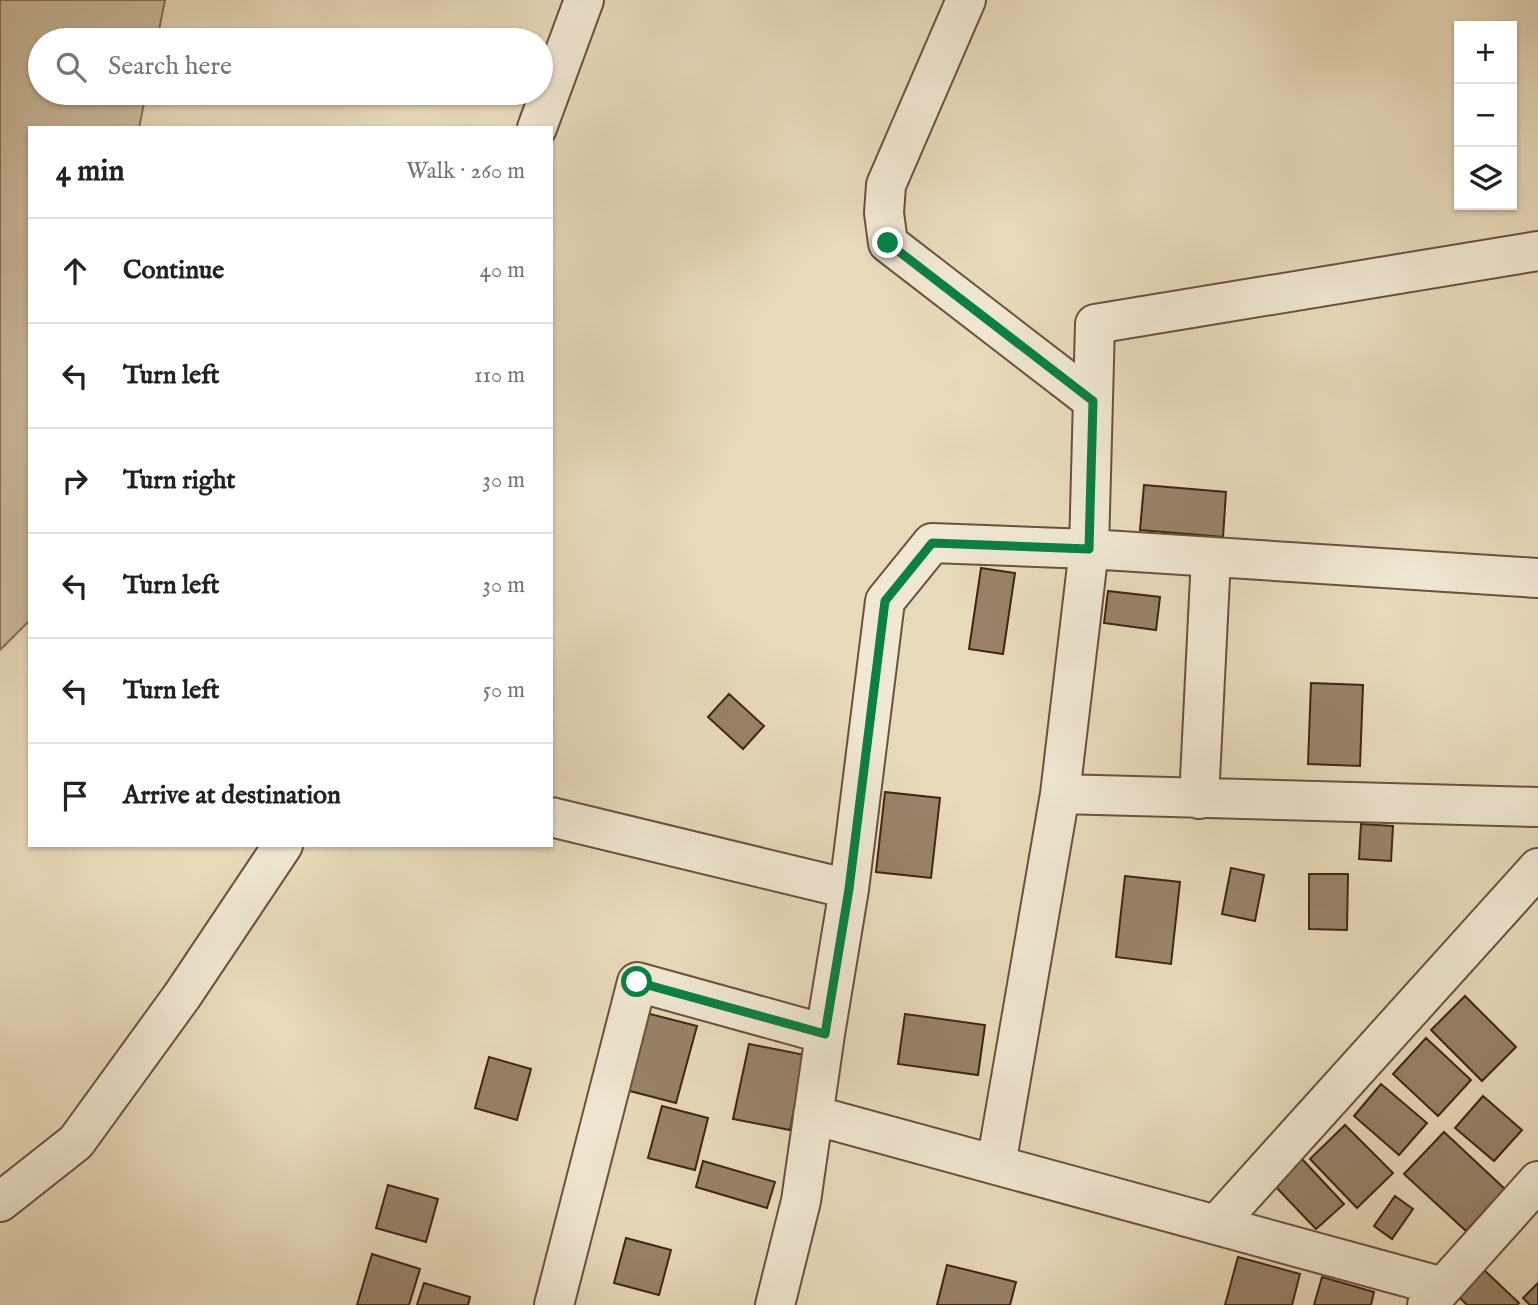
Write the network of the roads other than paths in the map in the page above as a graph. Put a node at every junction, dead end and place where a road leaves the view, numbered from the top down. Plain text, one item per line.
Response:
1 (584, 0) edge
2 (966, 0) edge
3 (553, 84) edge
4 (545, 105) edge
5 (538, 126) edge
6 (1538, 251) edge
7 (1093, 401) junction
8 (1089, 549) junction
9 (1212, 557) junction
10 (1538, 578) edge
11 (1060, 794) junction
12 (1199, 799) junction
13 (1538, 807) edge
14 (553, 817) edge
15 (282, 847) edge
16 (1538, 868) edge
17 (849, 889) junction
18 (825, 1034) junction
19 (813, 1115) junction
20 (996, 1165) junction
21 (1538, 1181) edge
22 (0, 1202) edge
23 (1216, 1225) junction
24 (1435, 1296) edge
25 (554, 1305) edge
26 (775, 1305) edge

1 - 3 street
2 - 7 street
4 - 5 street
6 - 7 street
7 - 8 street
8 - 9 street
8 - 11 street
8 - 17 street
9 - 10 street
9 - 12 street
11 - 12 street
11 - 20 street
12 - 13 street
14 - 17 street
15 - 22 street
16 - 23 street
17 - 18 street
18 - 19 street
18 - 25 street
19 - 20 street
19 - 26 street
20 - 23 street
21 - 24 street
23 - 24 street

